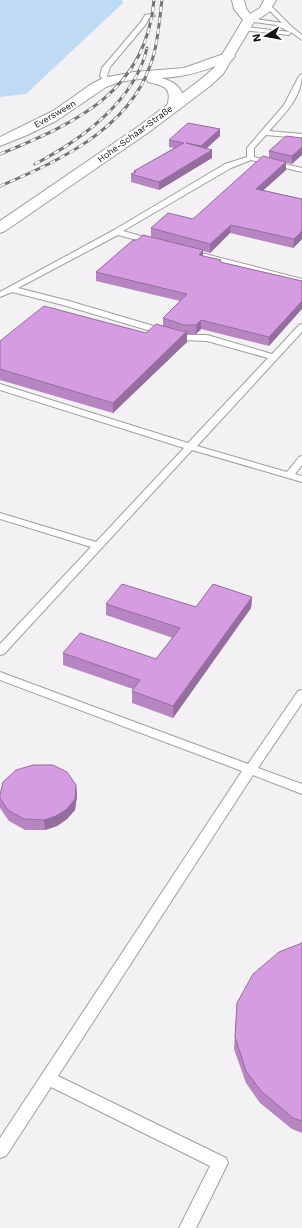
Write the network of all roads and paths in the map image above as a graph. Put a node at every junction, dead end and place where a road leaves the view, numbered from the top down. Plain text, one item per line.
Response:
1 (238, 0) edge
2 (269, 3) edge
3 (152, 16) dead end
4 (247, 24) junction
5 (293, 31) junction
6 (301, 37) edge
7 (229, 56) junction
8 (178, 73) junction
9 (302, 78) edge
10 (152, 79) junction
11 (200, 80) junction
12 (108, 82) junction
13 (174, 107) junction
14 (264, 133) junction
15 (302, 136) edge
16 (0, 142) edge
17 (251, 158) junction
18 (302, 170) edge
19 (0, 228) edge
20 (117, 232) junction
21 (163, 245) edge
22 (178, 249) edge
23 (302, 281) edge
24 (11, 289) junction
25 (0, 295) edge
26 (302, 327) edge
27 (274, 357) junction
28 (0, 388) edge
29 (191, 447) junction
30 (302, 459) edge
31 (289, 475) junction
32 (302, 479) edge
33 (0, 516) edge
34 (98, 546) junction
35 (0, 651) edge
36 (0, 676) edge
37 (302, 694) edge
38 (249, 768) junction
39 (302, 789) edge
40 (48, 1079) junction
41 (0, 1151) edge
42 (187, 1228) edge

1 - 4 main road
2 - 4 main road, Hohe-Schaar-Straße
2 - 5 lane
3 - 12 lane
4 - 5 lane
4 - 6 lane
4 - 7 main road, Hohe-Schaar-Straße
5 - 6 lane
7 - 8 main road, Eversween
7 - 11 main road, Hohe-Schaar-Straße
8 - 11 main road, Eversween
8 - 12 main road, Eversween
9 - 14 lane
10 - 11 main road, Eversween
10 - 12 main road, Eversween
10 - 13 main road, Eversween
11 - 13 main road, Hohe-Schaar-Straße
12 - 16 main road, Eversween
13 - 19 main road, Hohe-Schaar-Straße
14 - 15 lane
14 - 17 lane
17 - 18 lane
17 - 20 lane
20 - 21 lane
20 - 24 lane
22 - 23 lane
24 - 25 lane
24 - 27 lane
26 - 27 lane
27 - 29 lane
28 - 29 lane
29 - 31 lane
29 - 34 lane
30 - 31 lane
31 - 32 lane
33 - 34 lane
34 - 35 lane
36 - 38 lane
37 - 38 lane
38 - 39 lane
38 - 40 lane
40 - 41 lane
40 - 42 lane

